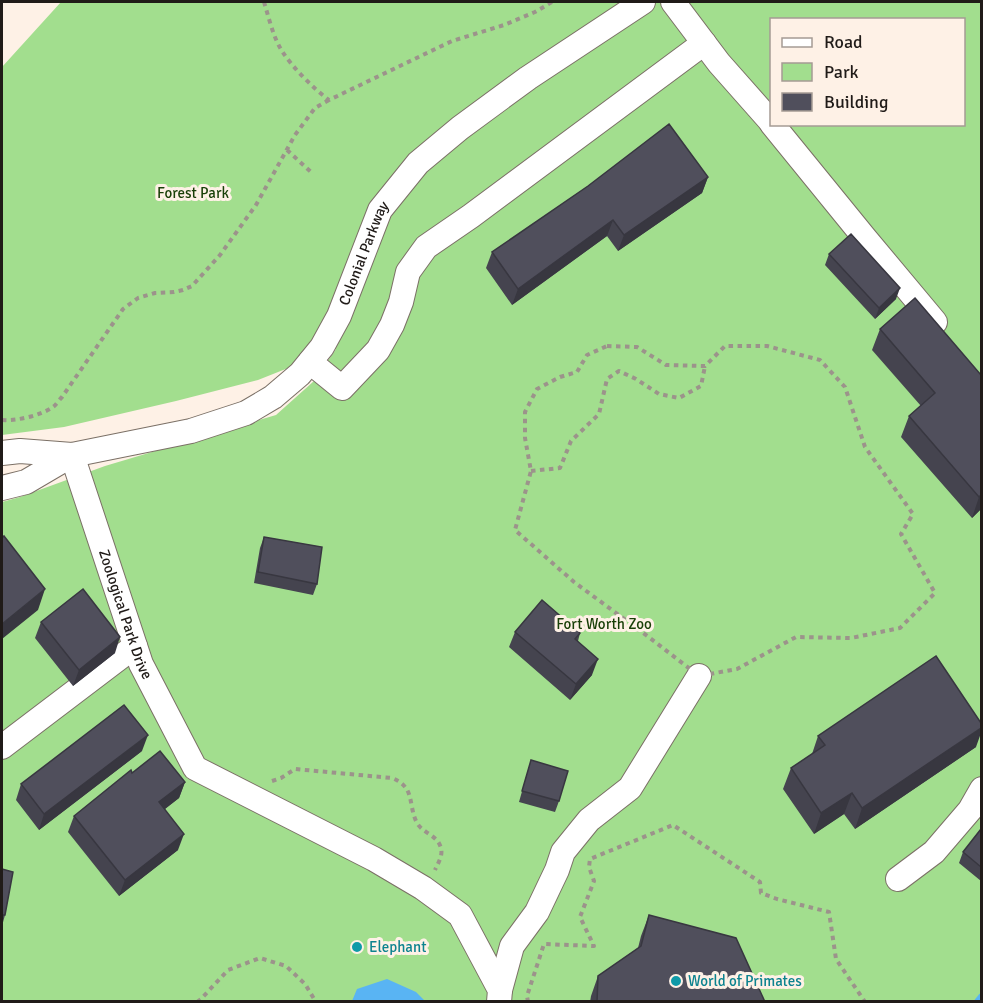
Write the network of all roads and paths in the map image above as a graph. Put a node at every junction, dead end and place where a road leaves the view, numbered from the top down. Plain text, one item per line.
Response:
1 (264, 2) edge
2 (552, 2) edge
3 (643, 2) edge
4 (673, 2) edge
5 (704, 43) junction
6 (329, 100) junction
7 (770, 122) edge
8 (774, 126) edge
9 (287, 150) junction
10 (312, 173) dead end
11 (952, 342) edge
12 (310, 362) junction
13 (705, 366) junction
14 (2, 420) edge
15 (2, 453) edge
16 (72, 455) junction
17 (531, 471) junction
18 (2, 488) edge
19 (135, 646) junction
20 (699, 676) junction
21 (2, 747) edge
22 (981, 789) edge
23 (243, 793) junction
24 (898, 879) dead end
25 (426, 891) junction
26 (499, 996) edge
27 (196, 1002) edge
28 (316, 1002) edge
29 (528, 1002) edge
30 (865, 1002) edge

1 - 6 path
2 - 6 path
3 - 12 street, Colonial Parkway
4 - 5 street
5 - 7 street
5 - 12 street
6 - 9 path
8 - 11 street
9 - 10 path
9 - 14 path
12 - 16 street, Colonial Parkway
13 - 17 path
13 - 17 path
13 - 20 path
15 - 16 street, Colonial Parkway
16 - 18 street, Colonial Parkway
16 - 19 street, Zoological Park Drive
17 - 20 path
19 - 21 street
19 - 23 street, Zoological Park Drive
20 - 26 street
22 - 24 street
23 - 25 street
23 - 25 path
25 - 26 street
27 - 28 path
29 - 30 path

